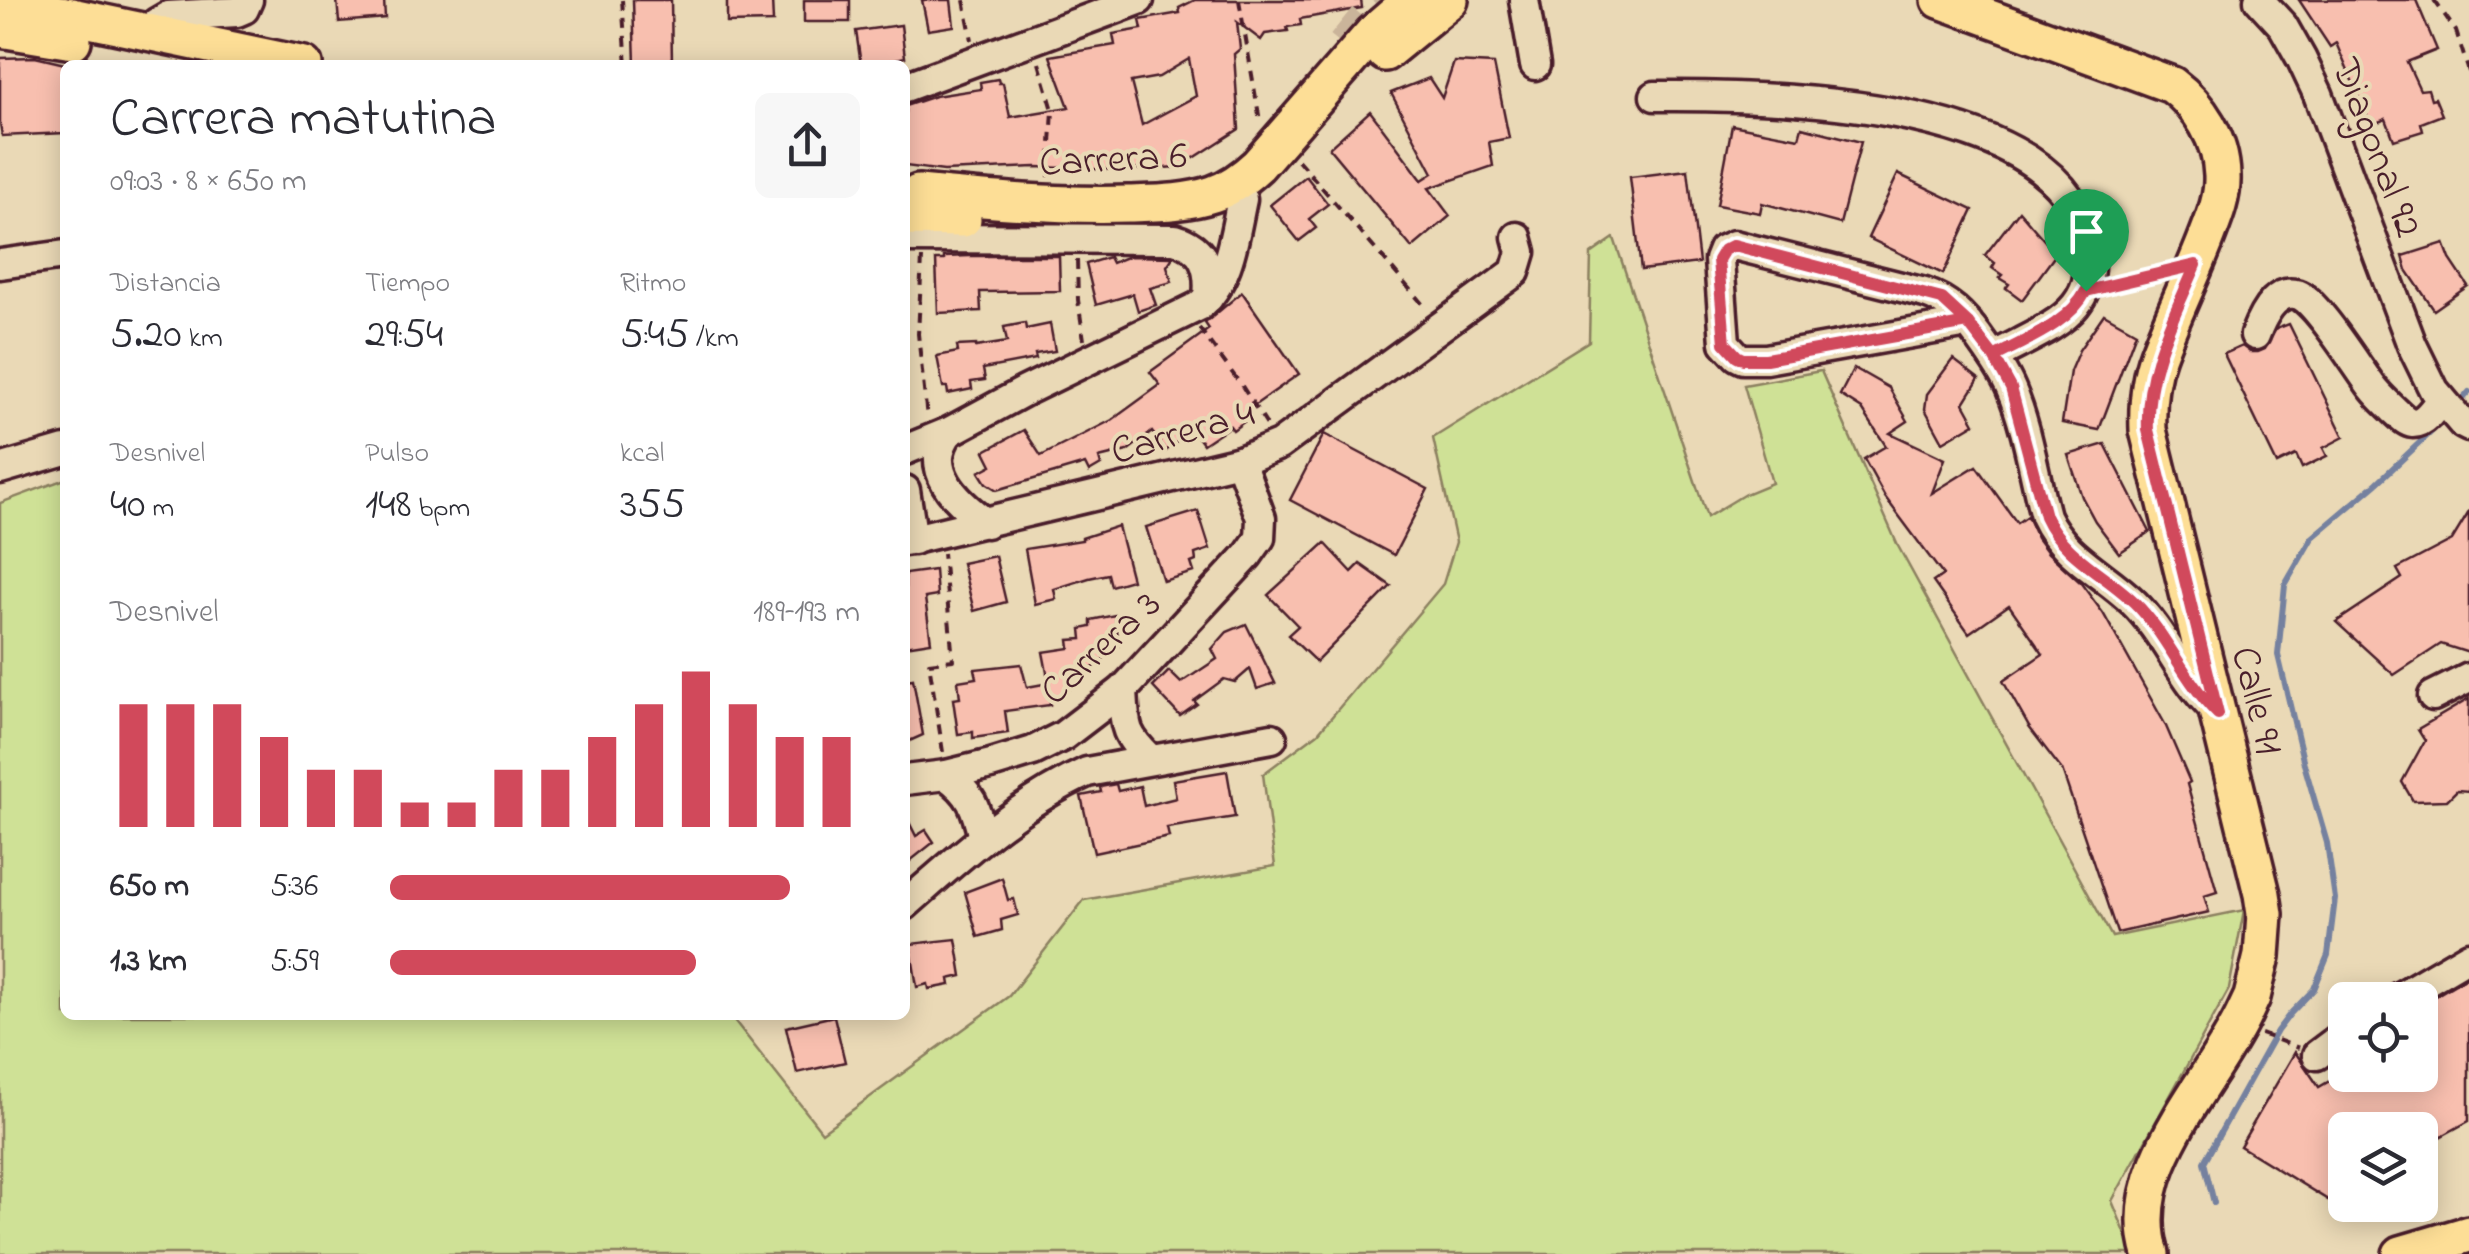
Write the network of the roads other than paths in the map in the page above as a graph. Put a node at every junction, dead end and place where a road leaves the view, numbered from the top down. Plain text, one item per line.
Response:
1 (248, 0) edge
2 (1139, 0) edge
3 (1411, 0) edge
4 (1450, 0) edge
5 (1524, 0) edge
6 (1940, 0) edge
7 (2263, 1) edge
8 (37, 10) edge
9 (0, 30) edge
10 (150, 34) junction
11 (1354, 56) junction
12 (168, 60) edge
13 (279, 60) edge
14 (1535, 65) dead end
15 (1313, 84) dead end
16 (910, 85) edge
17 (1655, 96) dead end
18 (1314, 124) junction
19 (1238, 184) junction
20 (911, 216) edge
21 (1517, 237) dead end
22 (60, 256) edge
23 (0, 264) edge
24 (1198, 305) junction
25 (1968, 323) junction
26 (2255, 335) dead end
27 (1994, 357) junction
28 (2455, 414) edge
29 (928, 441) edge
30 (60, 451) edge
31 (1240, 461) junction
32 (0, 469) edge
33 (986, 523) junction
34 (910, 541) edge
35 (2469, 678) edge
36 (1122, 690) junction
37 (2433, 696) dead end
38 (2218, 714) junction
39 (1272, 738) dead end
40 (1033, 751) junction
41 (1150, 759) junction
42 (946, 775) junction
43 (910, 779) edge
44 (1051, 790) junction
45 (982, 838) junction
46 (910, 901) edge
47 (2469, 956) edge
48 (2425, 982) edge
49 (2328, 1047) edge
50 (2317, 1055) dead end
51 (2469, 1234) edge
52 (2152, 1254) edge
53 (2401, 1254) edge

1 - 10 street
2 - 16 street
3 - 11 main road, Carrera 6
4 - 18 main road
5 - 14 street
6 - 38 main road, Calle 91
7 - 28 street, Diagonal 92
8 - 9 main road
8 - 10 main road
8 - 12 main road
10 - 13 main road
11 - 18 main road
11 - 20 main road, Carrera 6
15 - 19 main road
17 - 27 street
18 - 19 main road
19 - 20 main road
19 - 24 street
20 - 24 street
21 - 31 street, Carrera 4
22 - 23 street
24 - 29 street
25 - 25 street
25 - 27 street
26 - 28 street
27 - 38 street
29 - 33 street
30 - 32 street
31 - 33 street, Carrera 4
31 - 36 street, Carrera 3
33 - 34 street, Carrera 4
35 - 37 street
36 - 40 street, Carrera 3
36 - 41 street
38 - 52 main road, Calle 91
39 - 41 street
40 - 42 street, Carrera 3
40 - 44 street
41 - 44 street
42 - 43 street, Carrera 3
42 - 45 street
44 - 45 street
45 - 46 street
47 - 48 street
49 - 50 street
51 - 53 main road

